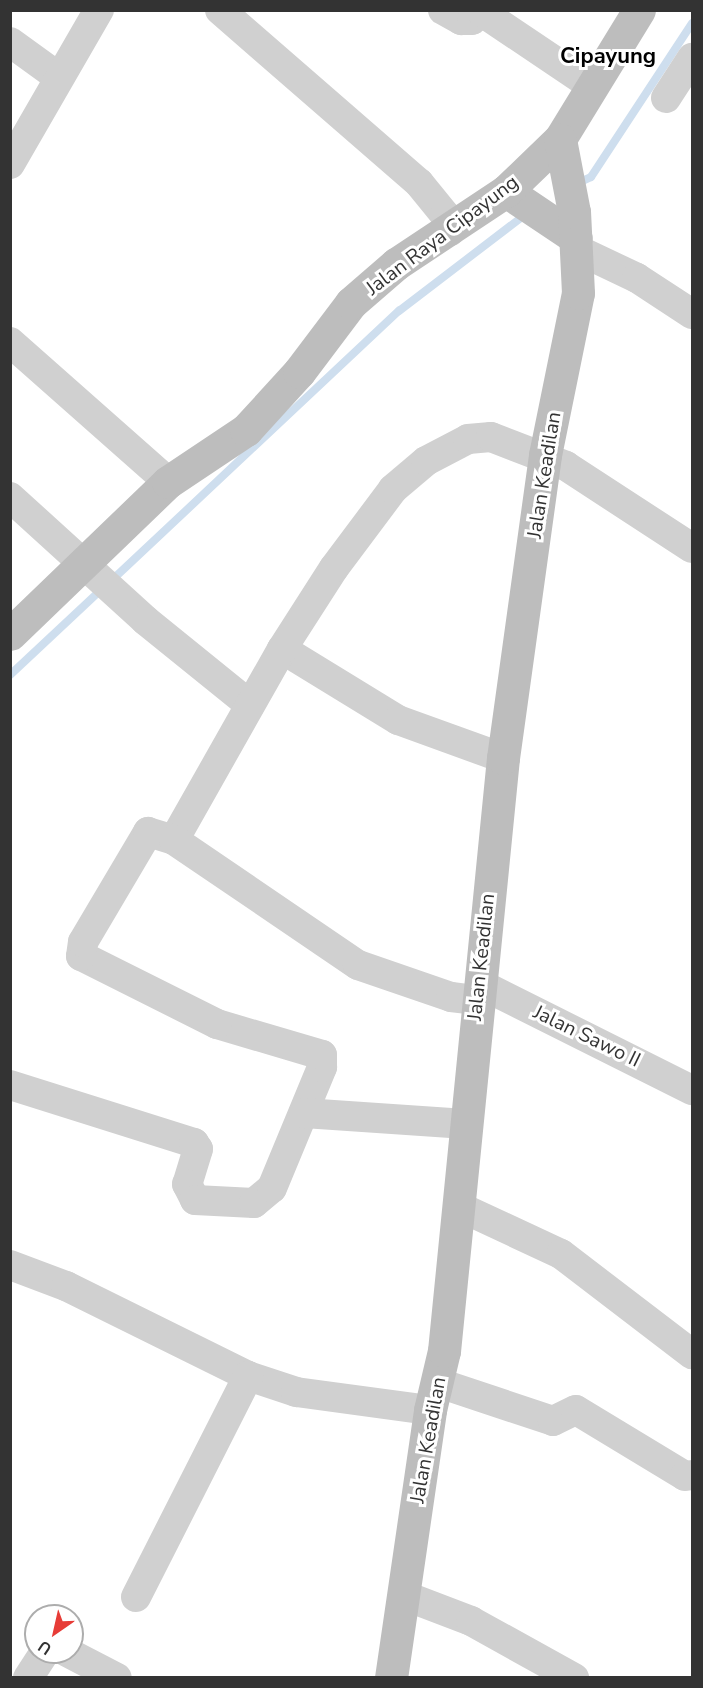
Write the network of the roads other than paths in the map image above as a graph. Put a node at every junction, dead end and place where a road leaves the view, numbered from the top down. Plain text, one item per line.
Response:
1 (99, 10) edge
2 (443, 10) edge
3 (639, 10) edge
4 (482, 11) edge
5 (232, 14) edge
6 (10, 42) edge
7 (693, 58) edge
8 (57, 76) junction
9 (592, 86) junction
10 (666, 98) dead end
11 (560, 139) junction
12 (10, 164) edge
13 (514, 197) junction
14 (450, 231) junction
15 (571, 231) junction
16 (693, 314) edge
17 (10, 342) edge
18 (545, 455) junction
19 (168, 482) junction
20 (10, 497) edge
21 (693, 548) edge
22 (88, 569) junction
23 (10, 634) edge
24 (282, 649) junction
25 (250, 705) junction
26 (502, 758) junction
27 (174, 840) junction
28 (479, 992) junction
29 (10, 1084) edge
30 (693, 1090) edge
31 (304, 1113) junction
32 (466, 1124) junction
33 (460, 1207) junction
34 (10, 1265) edge
35 (693, 1354) edge
36 (248, 1376) junction
37 (434, 1397) junction
38 (693, 1475) edge
39 (403, 1595) junction
40 (136, 1596) dead end
41 (84, 1661) edge
42 (37, 1664) edge
43 (28, 1677) edge
44 (117, 1677) edge
45 (391, 1677) edge
46 (574, 1677) edge

1 - 8 street
2 - 4 street
3 - 9 main road, Jalan Raya Cipayung
4 - 9 street
5 - 14 street
6 - 8 street
7 - 10 street
8 - 12 street
9 - 11 main road, Jalan Raya Cipayung
11 - 13 main road, Jalan Raya Cipayung
11 - 15 main road, Jalan Keadilan
13 - 14 main road, Jalan Raya Cipayung
13 - 15 main road
14 - 19 main road, Jalan Raya Cipayung
15 - 16 street
15 - 18 main road, Jalan Keadilan
17 - 19 street
18 - 21 street
18 - 24 street
18 - 26 main road, Jalan Keadilan
19 - 22 main road, Jalan Raya Cipayung
20 - 22 street
22 - 23 main road, Jalan Raya Cipayung
22 - 25 street
24 - 25 street
24 - 26 street
25 - 27 street
26 - 28 main road, Jalan Keadilan
27 - 28 street, Jalan Sawo II
27 - 31 street
28 - 30 street, Jalan Sawo II
28 - 32 main road, Jalan Keadilan
29 - 31 street
31 - 32 street
32 - 33 main road, Jalan Keadilan
33 - 35 street
33 - 37 main road, Jalan Keadilan
34 - 36 street
36 - 37 street
36 - 40 street
37 - 38 street
37 - 39 main road, Jalan Keadilan
39 - 45 main road, Jalan Keadilan
39 - 46 street
41 - 44 street
42 - 43 street

